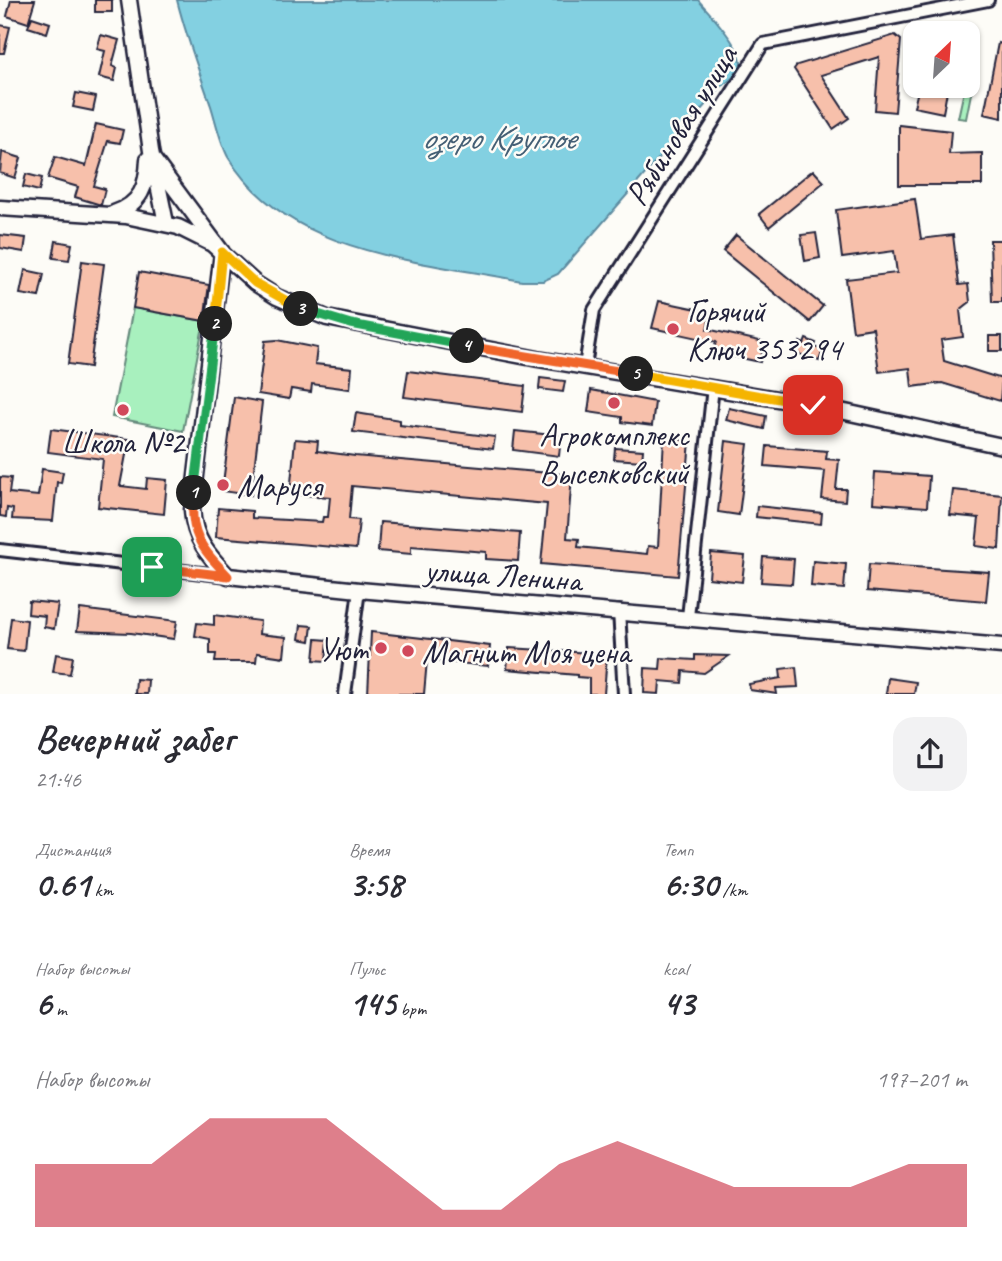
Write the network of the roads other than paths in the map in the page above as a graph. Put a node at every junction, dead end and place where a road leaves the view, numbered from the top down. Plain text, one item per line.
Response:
1 (129, 0) edge
2 (988, 0) edge
3 (149, 140) junction
4 (153, 159) junction
5 (0, 208) edge
6 (107, 215) junction
7 (166, 223) junction
8 (222, 252) junction
9 (585, 366) junction
10 (713, 387) junction
11 (1002, 446) edge
12 (0, 550) edge
13 (228, 576) junction
14 (359, 590) junction
15 (619, 611) junction
16 (688, 617) junction
17 (1002, 646) edge
18 (345, 694) edge
19 (624, 694) edge

1 - 3 street
2 - 9 street, Рябиновая улица
3 - 4 street
3 - 6 street
4 - 7 street
4 - 8 street
5 - 6 street
6 - 7 street
7 - 8 street
8 - 9 street
8 - 13 street
9 - 10 street
10 - 11 street
10 - 16 street
12 - 13 street, улица Ленина
13 - 14 street, улица Ленина
14 - 15 street, улица Ленина
14 - 18 street
15 - 16 street, улица Ленина
15 - 19 street
16 - 17 street, улица Ленина

